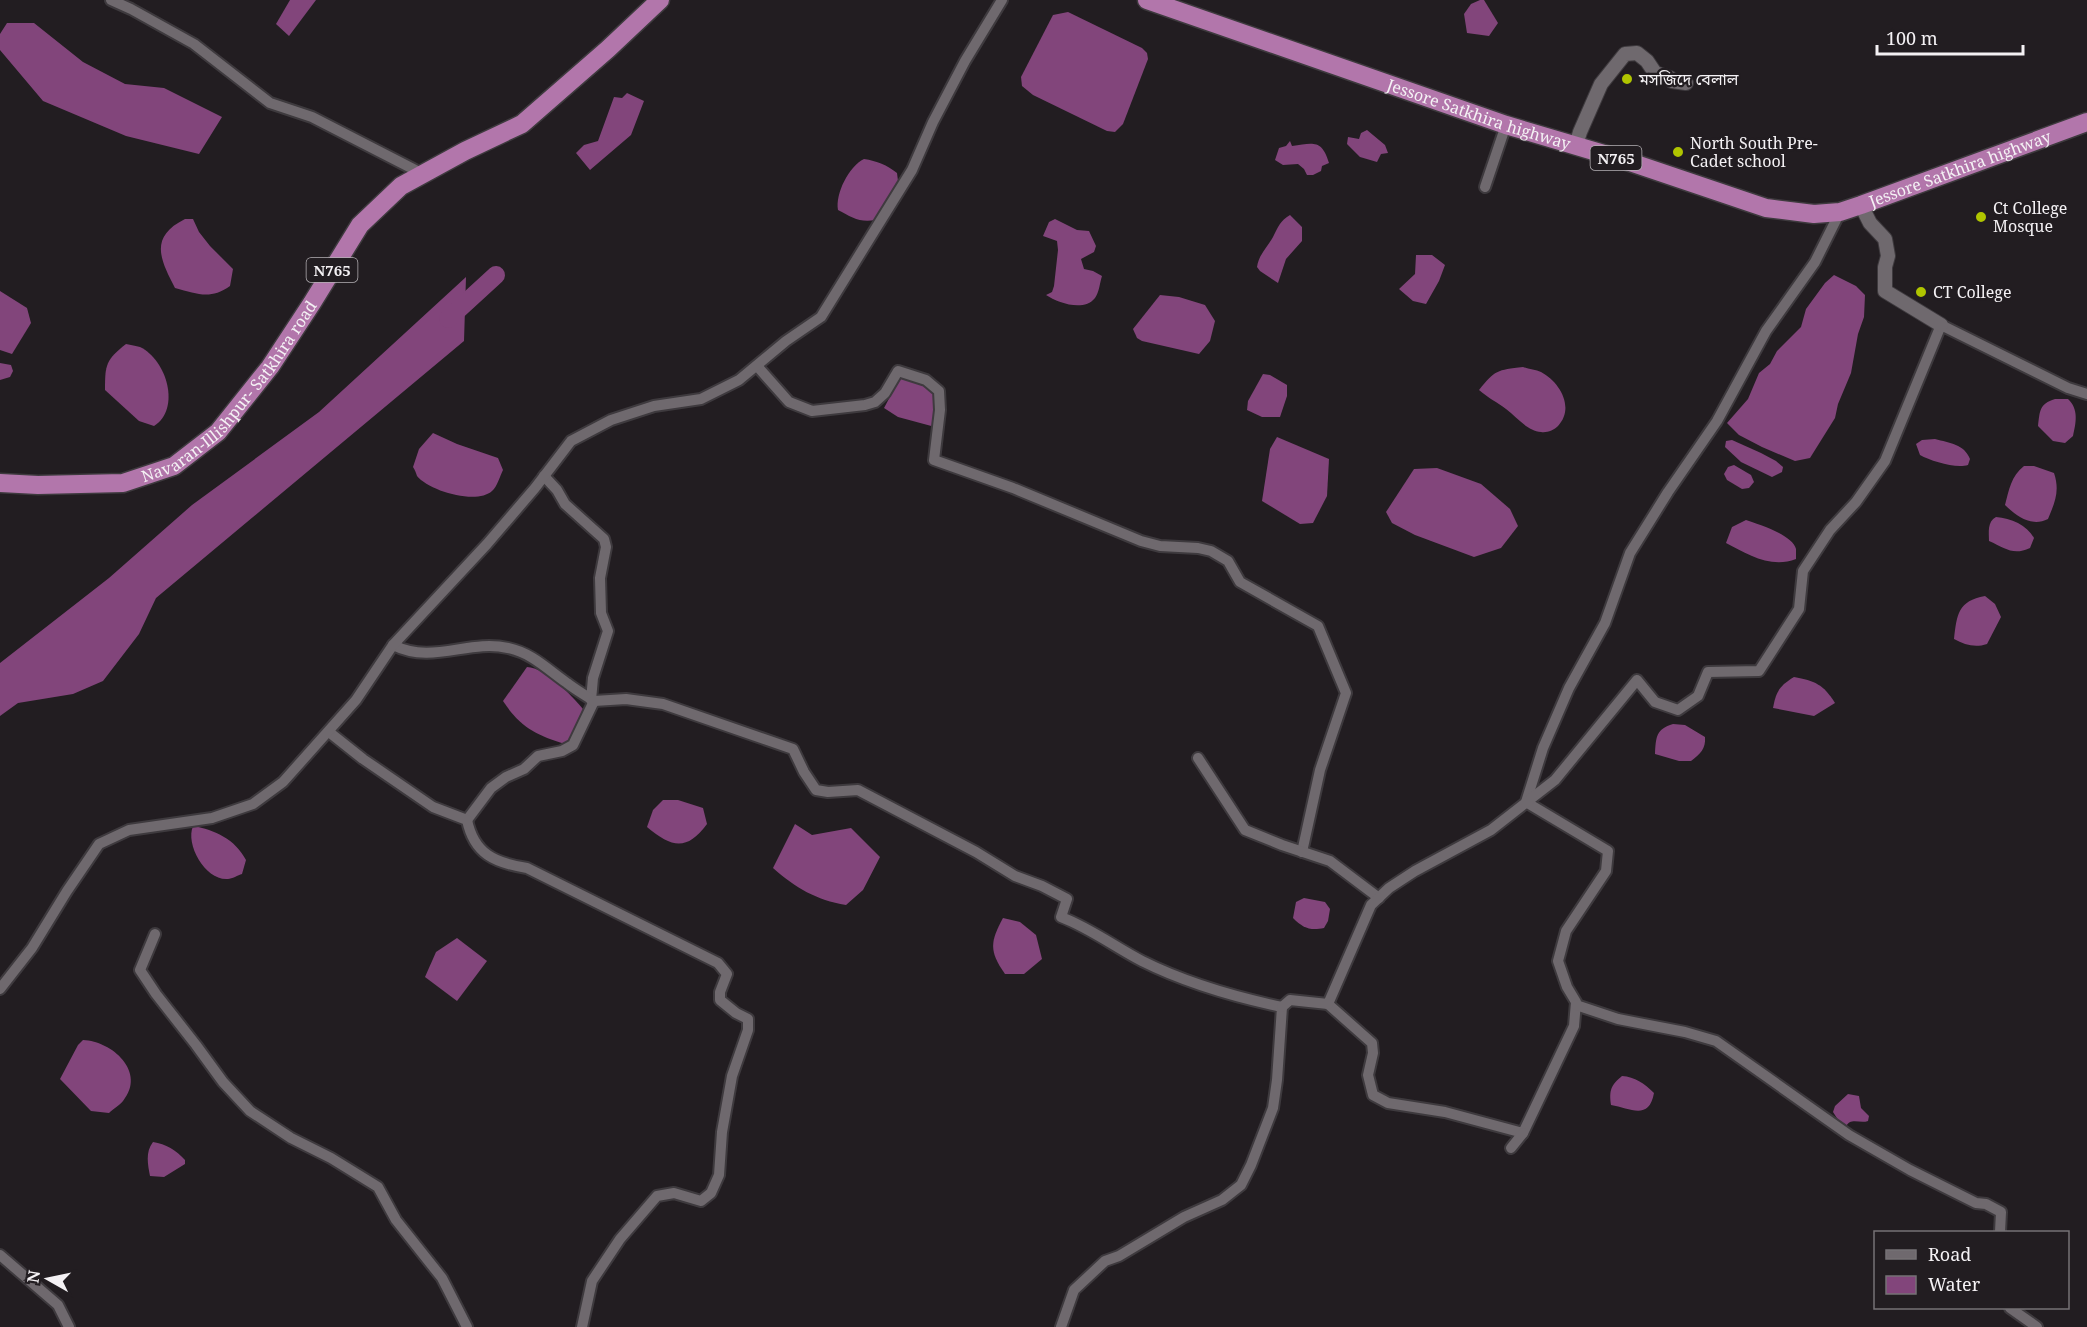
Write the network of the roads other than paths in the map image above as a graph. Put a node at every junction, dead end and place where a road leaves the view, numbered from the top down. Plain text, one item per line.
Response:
1 (111, 0) edge
2 (660, 0) edge
3 (1002, 0) edge
4 (1147, 0) edge
5 (1686, 83) dead end
6 (2087, 122) edge
7 (1506, 124) junction
8 (1576, 145) junction
9 (423, 174) junction
10 (1485, 187) dead end
11 (1861, 205) junction
12 (1840, 212) junction
13 (1941, 325) junction
14 (757, 366) junction
15 (2087, 394) edge
16 (544, 476) junction
17 (0, 483) edge
18 (393, 645) junction
19 (592, 701) junction
20 (329, 732) junction
21 (1198, 758) dead end
22 (1526, 802) junction
23 (467, 820) junction
24 (1302, 852) junction
25 (1379, 898) junction
26 (155, 934) dead end
27 (0, 990) edge
28 (1328, 1004) junction
29 (1576, 1005) junction
30 (1282, 1007) junction
31 (1522, 1133) junction
32 (1511, 1148) dead end
33 (2000, 1231) edge
34 (0, 1255) edge
35 (2011, 1309) edge
36 (69, 1327) edge
37 (467, 1327) edge
38 (582, 1327) edge
39 (1061, 1327) edge
40 (2037, 1327) edge

1 - 9 street
2 - 9 highway, Navaran-Illishpur- Satkhira road / N765
3 - 14 street
4 - 7 highway, Jessore Satkhira highway / N765
5 - 8 street
6 - 11 highway, Jessore Satkhira highway / N765
7 - 8 highway, Jessore Satkhira highway / N765
7 - 10 street
8 - 12 highway, Jessore Satkhira highway / N765
9 - 17 highway, Navaran-Illishpur- Satkhira road / N765
11 - 12 highway, Jessore Satkhira highway / N765
11 - 13 street
12 - 22 street
13 - 15 street
13 - 22 street
14 - 16 street
14 - 24 street
16 - 18 street
16 - 19 street
18 - 19 street
18 - 20 street
19 - 23 street
19 - 30 street
20 - 23 street
20 - 27 street
21 - 24 street
22 - 25 street
22 - 29 street
23 - 38 street
24 - 25 street
25 - 28 street
26 - 37 street
28 - 30 street
28 - 31 street
29 - 31 street
29 - 33 street
30 - 39 street
31 - 32 street
34 - 36 street
35 - 40 street

